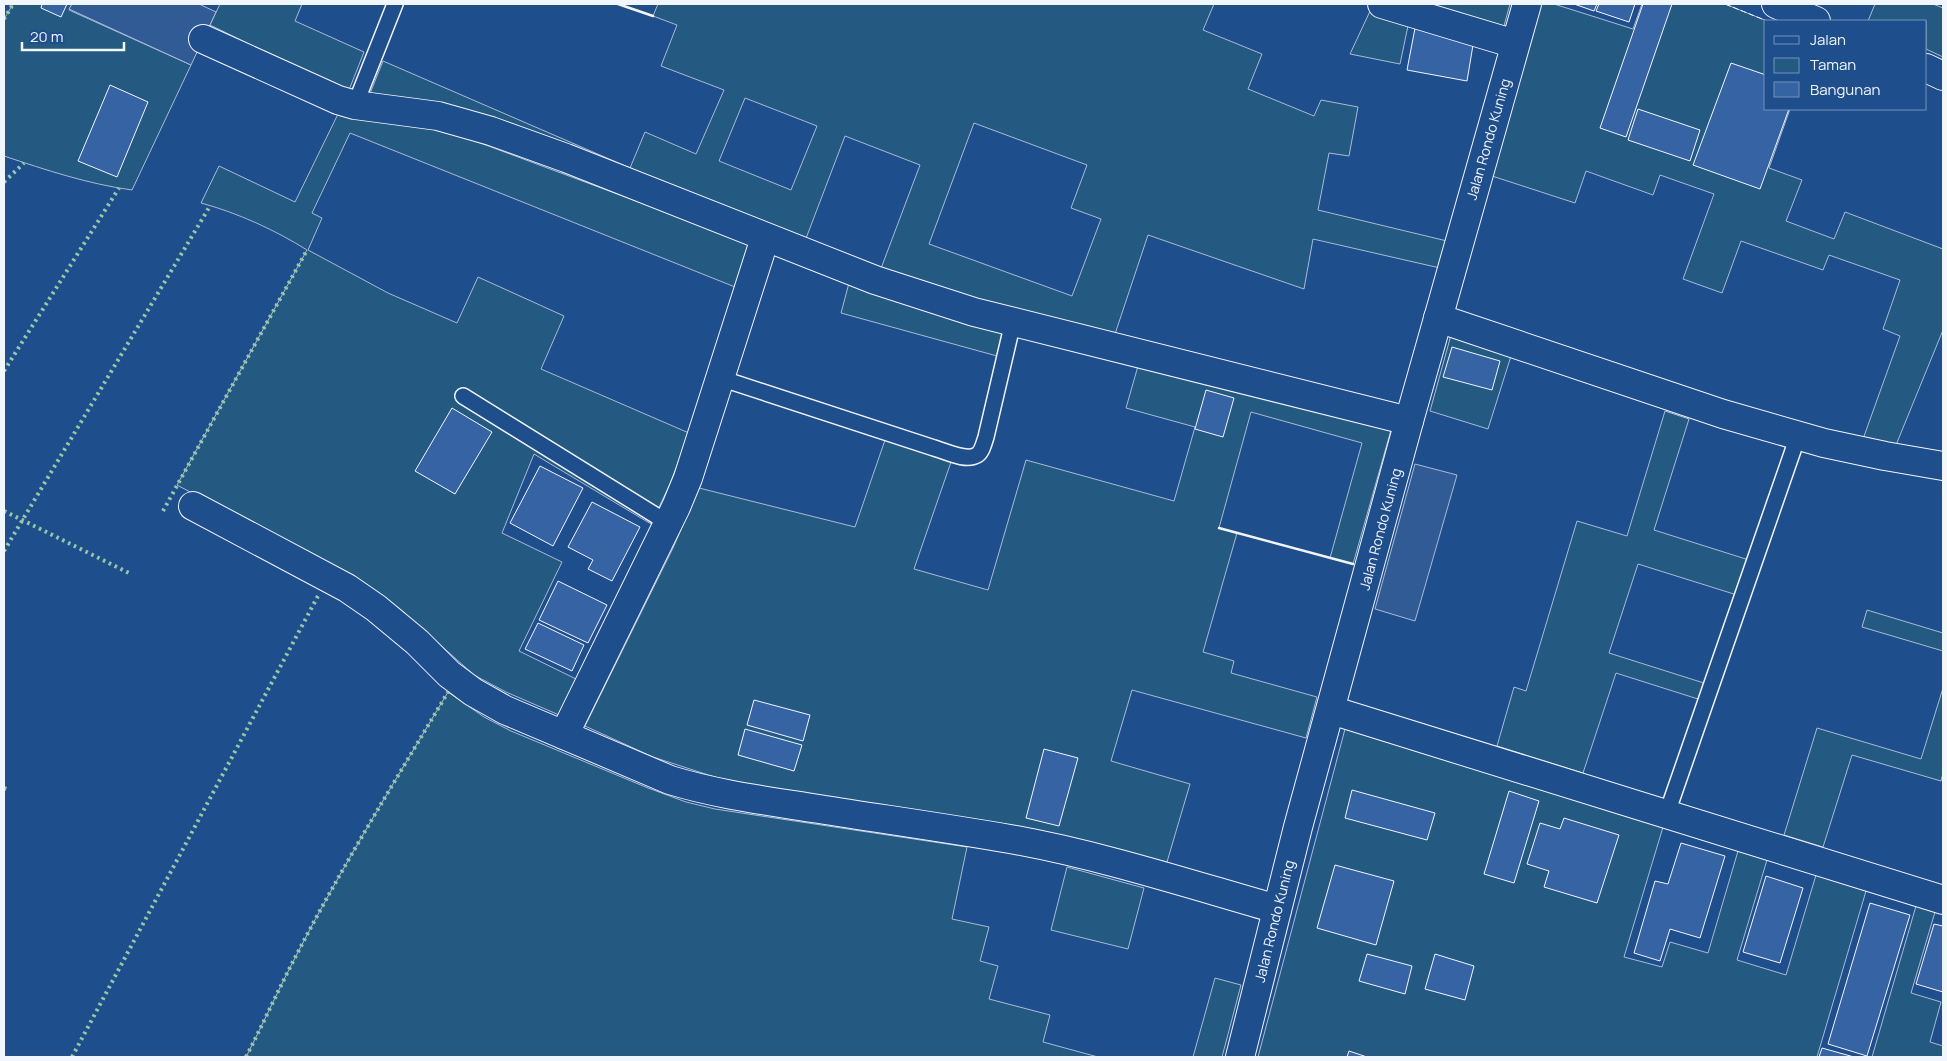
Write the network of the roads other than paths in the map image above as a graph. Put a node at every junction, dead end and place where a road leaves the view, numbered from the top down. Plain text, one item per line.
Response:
1 (396, 4) edge
2 (1382, 4) edge
3 (1527, 4) edge
4 (1776, 4) edge
5 (1812, 14) edge
6 (203, 39) dead end
7 (1516, 44) junction
8 (1927, 68) edge
9 (1943, 76) edge
10 (355, 105) junction
11 (765, 238) junction
12 (1438, 318) junction
13 (1013, 322) junction
14 (720, 378) junction
15 (463, 396) dead end
16 (1409, 421) junction
17 (1798, 436) junction
18 (1943, 466) edge
19 (193, 506) dead end
20 (668, 523) junction
21 (1331, 710) junction
22 (564, 734) junction
23 (1667, 813) junction
24 (1943, 900) edge
25 (1277, 909) junction
26 (1240, 1057) edge

1 - 10 lane
2 - 7 street
3 - 7 street, Jalan Rondo Kuning
4 - 5 street
6 - 10 street
7 - 12 street, Jalan Rondo Kuning
8 - 9 street
10 - 11 street
11 - 13 street
11 - 14 street
12 - 16 street, Jalan Rondo Kuning
12 - 17 street
13 - 14 lane
13 - 16 street
14 - 20 street
15 - 20 lane
16 - 21 street, Jalan Rondo Kuning
17 - 18 street
17 - 23 lane
19 - 22 street
20 - 22 street
21 - 23 street
21 - 25 street, Jalan Rondo Kuning
22 - 25 street
23 - 24 street
25 - 26 street, Jalan Rondo Kuning

